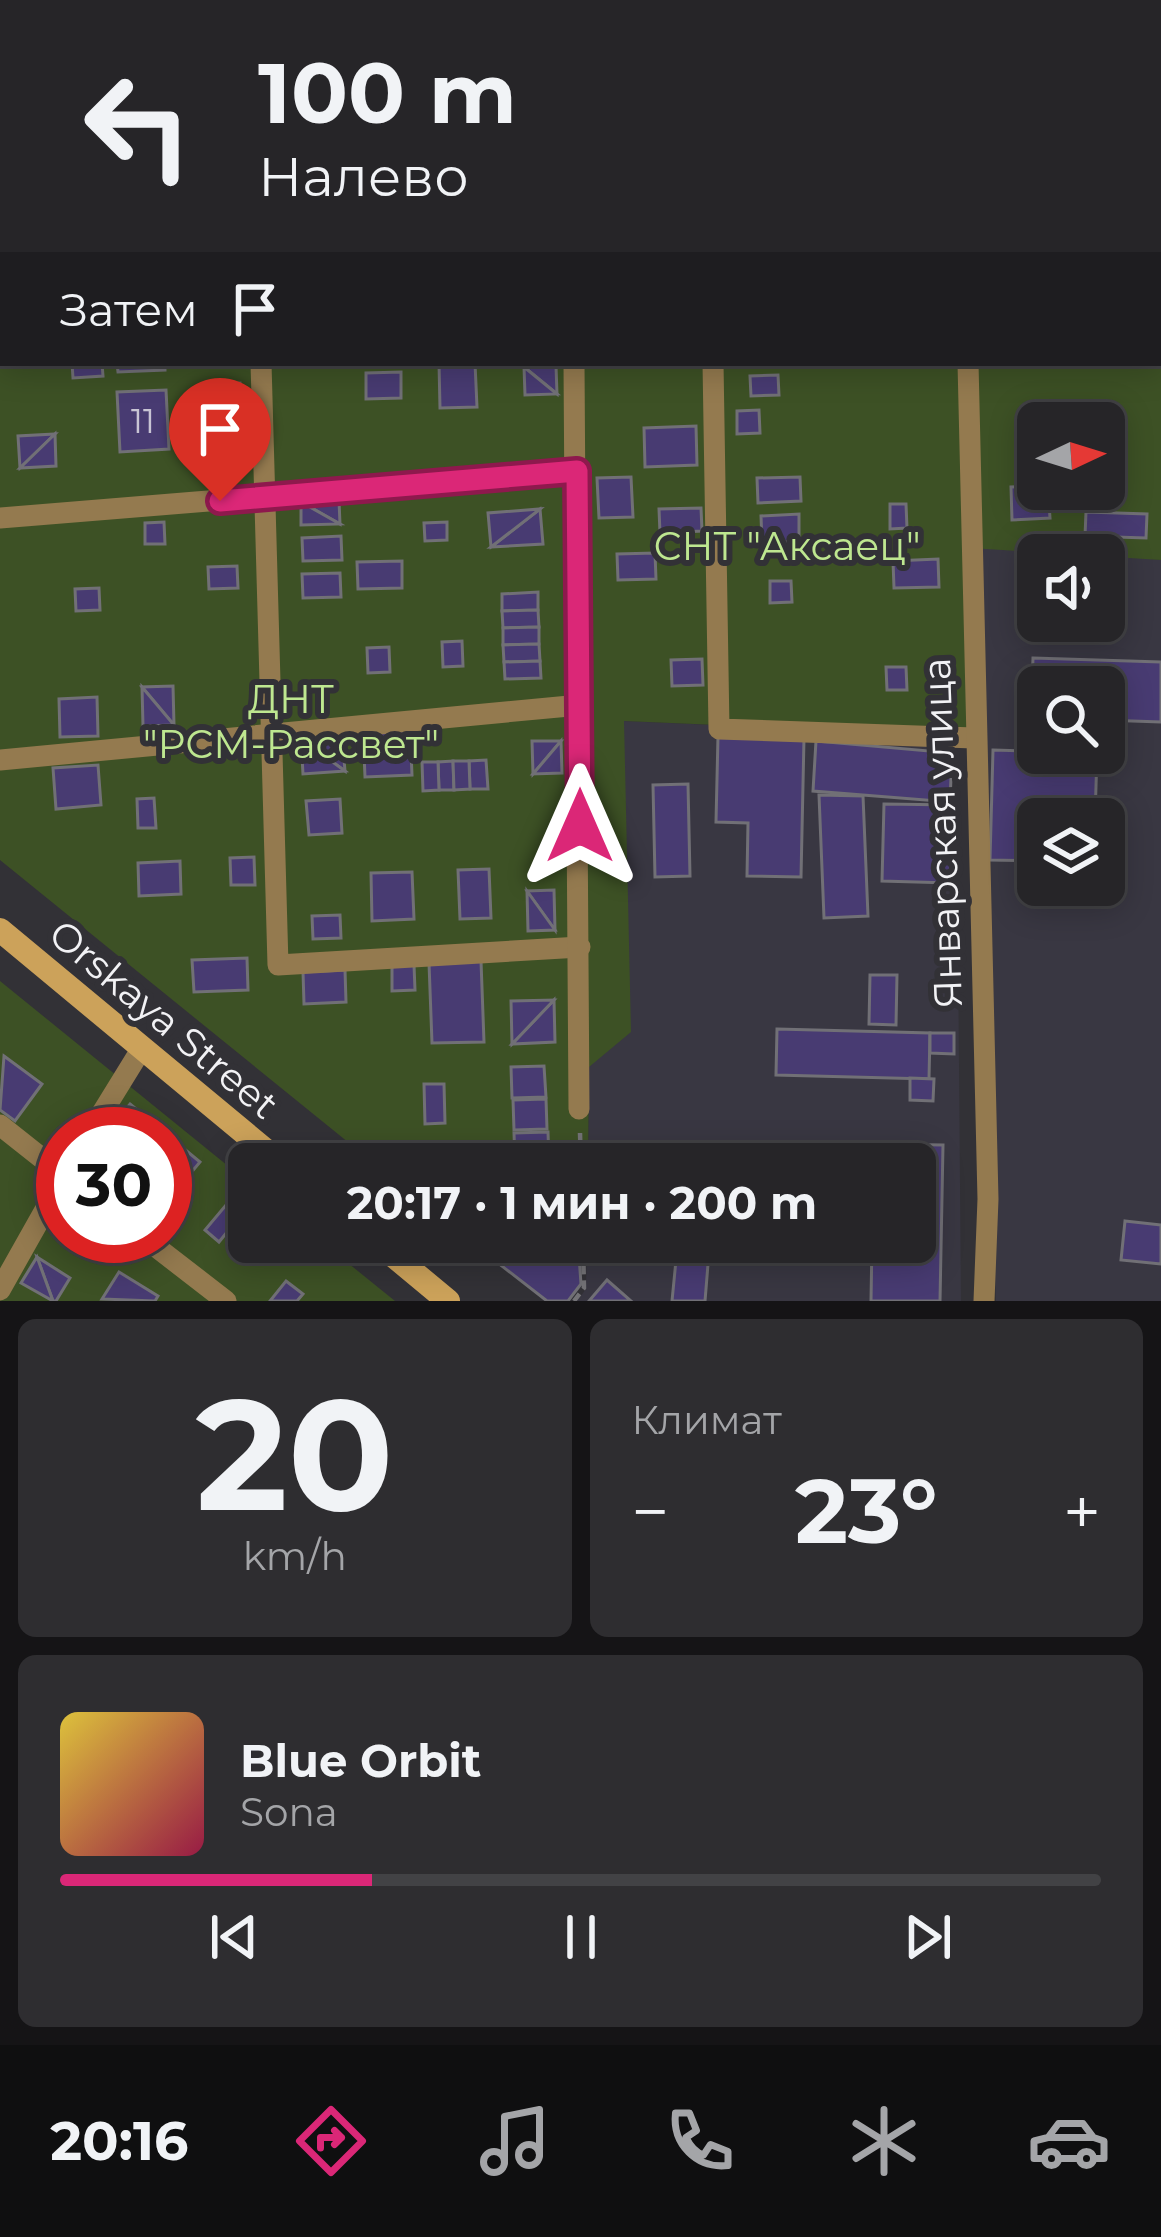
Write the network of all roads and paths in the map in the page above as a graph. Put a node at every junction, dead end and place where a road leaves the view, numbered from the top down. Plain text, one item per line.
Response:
1 (261, 366) edge
2 (574, 366) edge
3 (713, 366) edge
4 (968, 366) edge
5 (577, 471) junction
6 (264, 497) junction
7 (0, 518) edge
8 (580, 705) junction
9 (269, 733) junction
10 (974, 738) junction
11 (0, 760) edge
12 (0, 930) edge
13 (580, 947) junction
14 (142, 1048) junction
15 (106, 1107) edge
16 (579, 1109) joint
17 (0, 1125) edge
18 (257, 1143) edge
19 (580, 1143) edge
20 (36, 1154) edge
21 (36, 1225) edge
22 (177, 1263) edge
23 (402, 1263) edge
24 (583, 1263) edge
25 (0, 1290) edge
26 (226, 1301) edge
27 (448, 1301) edge
28 (574, 1301) edge
29 (984, 1301) edge

1 - 6 street
2 - 5 street
3 - 10 street
4 - 10 street, Январская улица
5 - 6 street
5 - 8 street
6 - 7 street
6 - 9 street
8 - 9 street
8 - 13 street
9 - 11 street
9 - 13 street
10 - 29 street, Январская улица
12 - 14 main road, Orskaya Street
13 - 16 street
14 - 15 street
14 - 18 main road, Orskaya Street
16 - 19 path
17 - 20 street
21 - 25 street
22 - 26 street
23 - 27 main road
24 - 28 path

